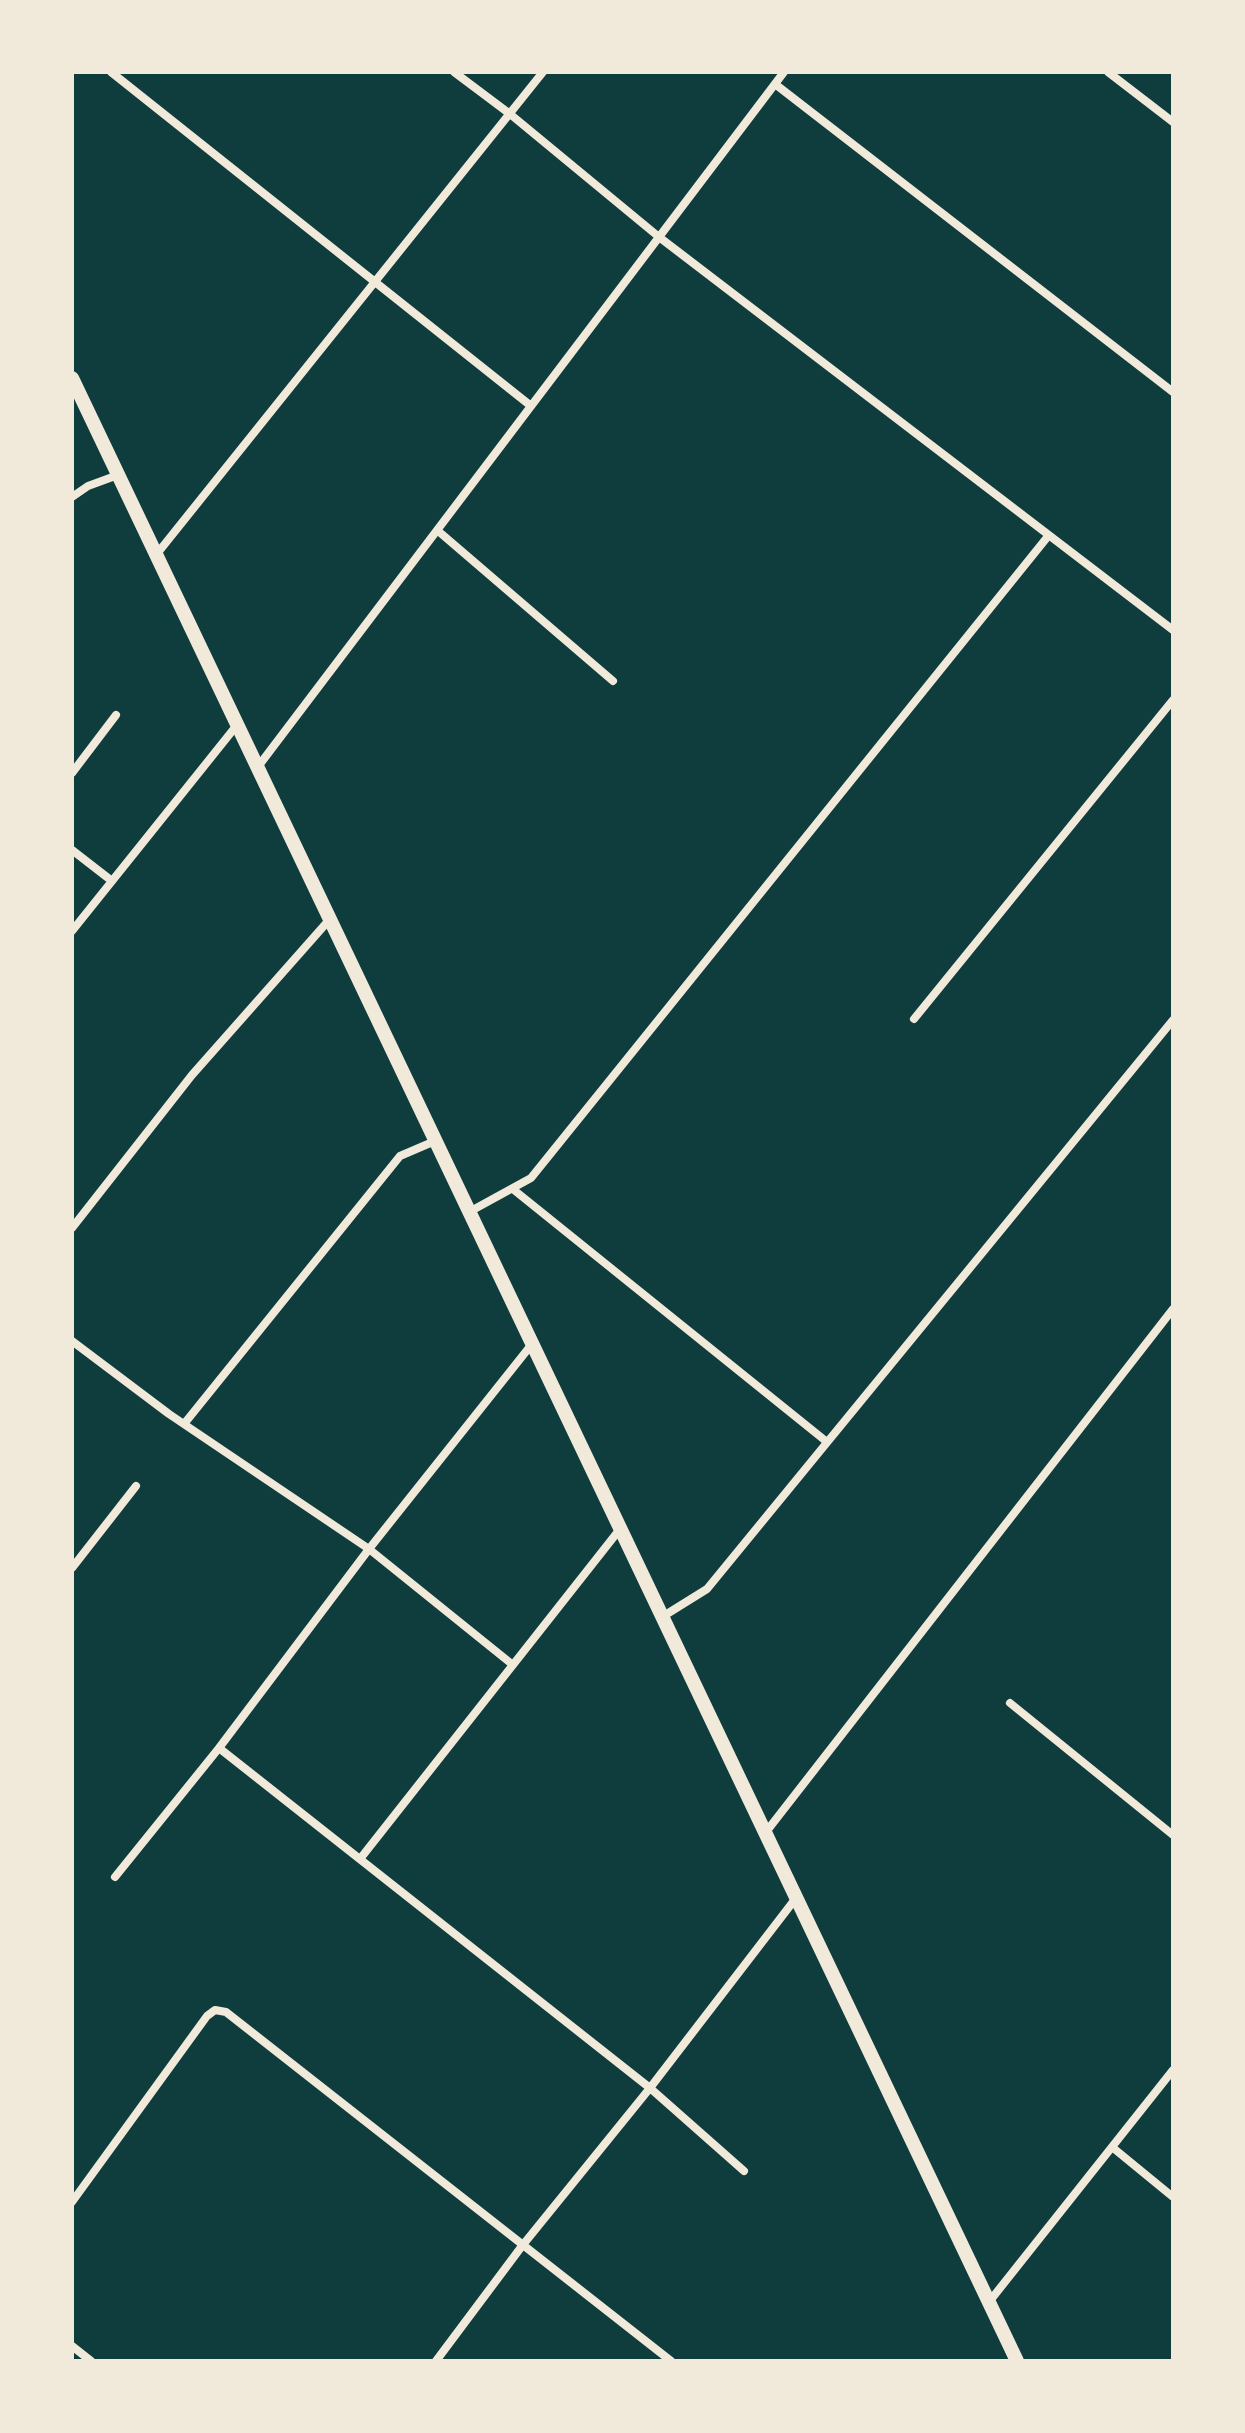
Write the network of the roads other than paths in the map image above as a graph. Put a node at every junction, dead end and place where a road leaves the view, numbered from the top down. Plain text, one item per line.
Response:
1 (111, 72) edge
2 (454, 72) edge
3 (543, 72) edge
4 (784, 72) edge
5 (1108, 72) edge
6 (775, 84) junction
7 (510, 114) junction
8 (1173, 122) edge
9 (659, 237) junction
10 (375, 282) junction
11 (72, 378) edge
12 (1173, 392) edge
13 (531, 406) junction
14 (118, 475) junction
15 (72, 497) edge
16 (437, 530) junction
17 (1049, 535) junction
18 (156, 555) junction
19 (1173, 630) edge
20 (613, 681) dead end
21 (1173, 700) edge
22 (116, 715) dead end
23 (237, 725) junction
24 (257, 768) junction
25 (72, 773) edge
26 (72, 850) edge
27 (112, 881) junction
28 (330, 919) junction
29 (72, 931) edge
30 (914, 1019) dead end
31 (1173, 1020) edge
32 (435, 1141) junction
33 (514, 1190) junction
34 (469, 1212) junction
35 (72, 1228) edge
36 (1173, 1309) edge
37 (72, 1341) edge
38 (532, 1344) junction
39 (184, 1424) junction
40 (827, 1442) junction
41 (136, 1486) dead end
42 (620, 1529) junction
43 (369, 1549) junction
44 (72, 1568) edge
45 (662, 1617) junction
46 (513, 1665) junction
47 (1010, 1703) dead end
48 (219, 1748) junction
49 (765, 1833) junction
50 (1173, 1835) edge
51 (360, 1859) junction
52 (115, 1877) dead end
53 (796, 1898) junction
54 (1173, 2070) edge
55 (650, 2088) junction
56 (1112, 2147) junction
57 (744, 2171) dead end
58 (1173, 2197) edge
59 (72, 2202) edge
60 (522, 2246) junction
61 (989, 2302) junction
62 (72, 2346) edge
63 (91, 2361) edge
64 (436, 2361) edge
65 (671, 2361) edge
66 (1017, 2361) edge

1 - 10 street
2 - 7 street
3 - 7 street
4 - 6 street
5 - 8 street
6 - 9 street
6 - 12 street
7 - 9 street
7 - 10 street
9 - 13 street
9 - 17 street
10 - 13 street
10 - 18 street
11 - 14 street
13 - 16 street
14 - 15 street
14 - 18 street
16 - 20 street
16 - 24 street
17 - 19 street
17 - 33 street
18 - 23 street
21 - 30 street
22 - 25 street
23 - 24 street
23 - 27 street
24 - 28 street
26 - 27 street
27 - 29 street
28 - 32 street
28 - 35 street
31 - 40 street
32 - 34 street
32 - 39 street
33 - 34 street
33 - 40 street
34 - 38 street
36 - 49 street
37 - 39 street
38 - 42 street
38 - 43 street
39 - 43 street
40 - 45 street
41 - 44 street
42 - 45 street
42 - 46 street
43 - 46 street
43 - 48 street
45 - 49 street
46 - 51 street
47 - 50 street
48 - 51 street
48 - 52 street
49 - 53 street
51 - 55 street
53 - 55 street
53 - 61 street
54 - 56 street
55 - 57 street
55 - 60 street
56 - 58 street
56 - 61 street
59 - 60 street
60 - 64 street
60 - 65 street
61 - 66 street
62 - 63 street

